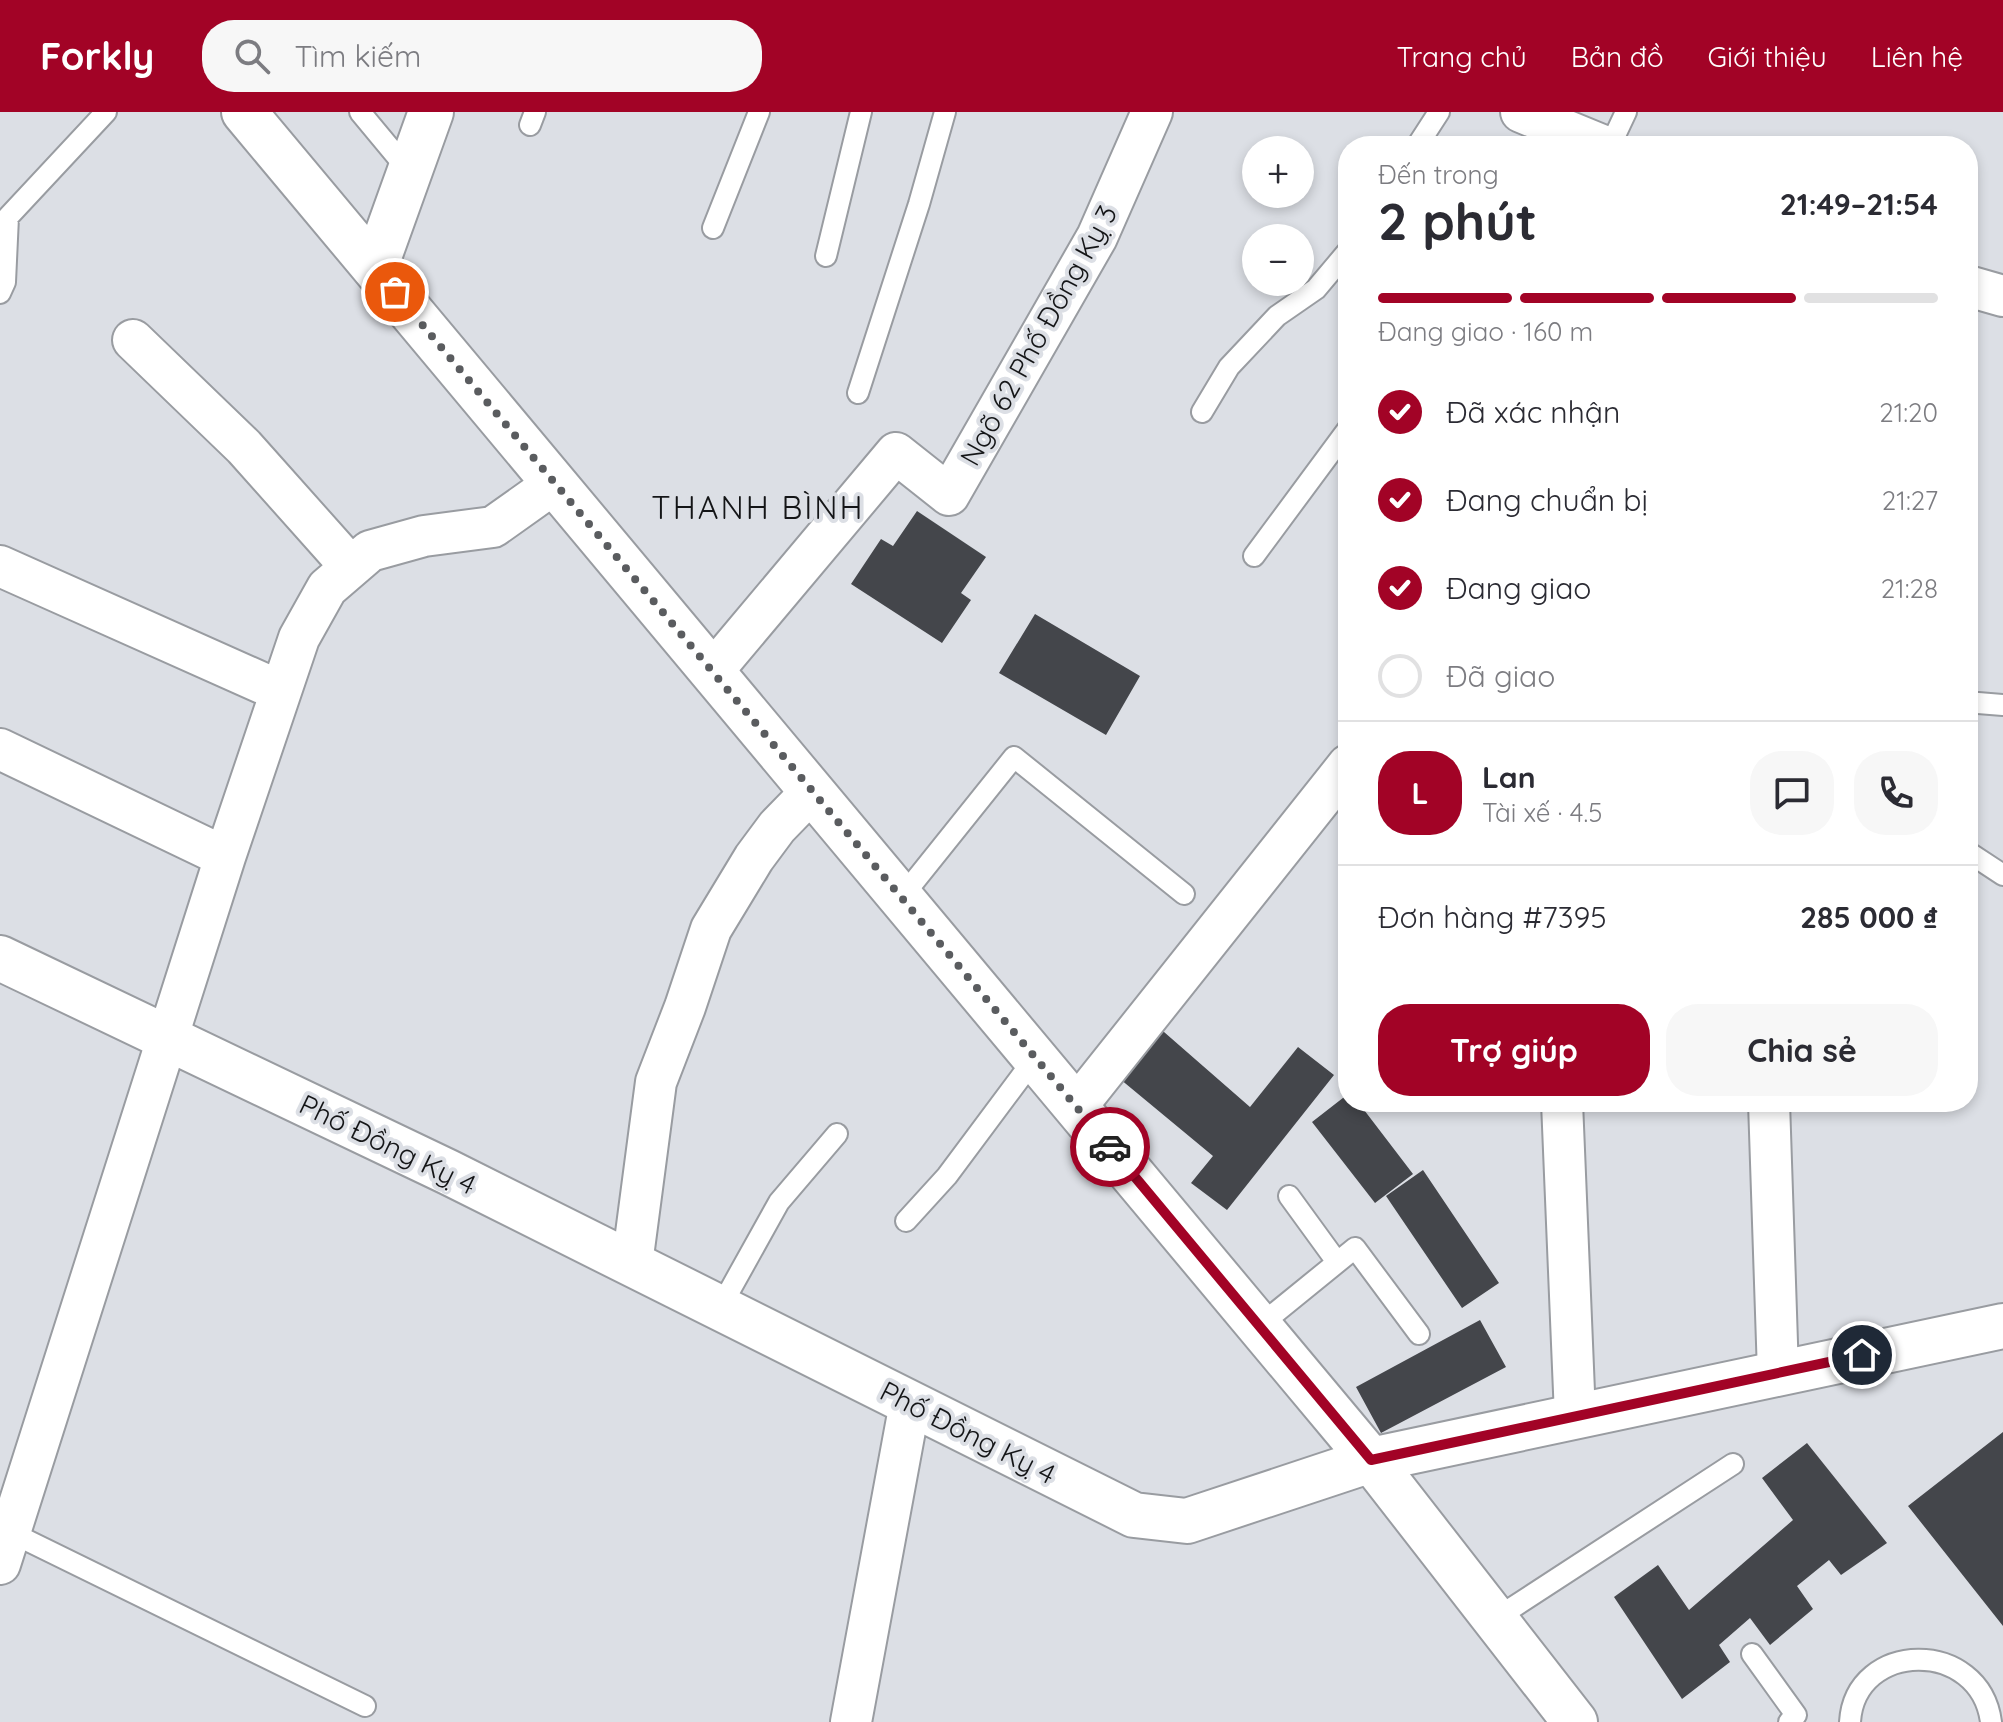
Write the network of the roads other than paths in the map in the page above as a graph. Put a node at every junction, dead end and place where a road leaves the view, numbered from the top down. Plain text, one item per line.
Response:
1 (106, 112) edge
2 (244, 112) edge
3 (360, 112) edge
4 (431, 112) edge
5 (759, 112) edge
6 (861, 112) edge
7 (945, 112) edge
8 (1152, 112) edge
9 (1439, 112) edge
10 (1626, 112) edge
11 (1533, 127) edge
12 (1423, 136) edge
13 (1568, 136) edge
14 (1613, 136) edge
15 (409, 171) junction
16 (713, 228) dead end
17 (826, 256) dead end
18 (1338, 263) edge
19 (375, 268) junction
20 (1978, 289) edge
21 (0, 293) edge
22 (2003, 296) edge
23 (133, 340) dead end
24 (858, 393) dead end
25 (1202, 412) dead end
26 (1338, 443) edge
27 (555, 483) junction
28 (1254, 556) dead end
29 (0, 566) edge
30 (351, 567) junction
31 (712, 672) junction
32 (280, 691) junction
33 (1978, 703) dead end
34 (2003, 705) edge
35 (0, 749) edge
36 (1338, 778) edge
37 (812, 791) junction
38 (225, 857) junction
39 (1978, 859) edge
40 (2003, 875) edge
41 (1184, 894) dead end
42 (901, 898) junction
43 (0, 958) edge
44 (168, 1039) junction
45 (1035, 1058) junction
46 (1076, 1107) junction
47 (1562, 1112) edge
48 (1769, 1112) edge
49 (837, 1134) dead end
50 (1289, 1196) dead end
51 (906, 1221) dead end
52 (1337, 1262) junction
53 (632, 1264) junction
54 (720, 1308) junction
55 (1259, 1326) junction
56 (2003, 1326) edge
57 (1419, 1334) dead end
58 (1778, 1373) junction
59 (910, 1403) junction
60 (1575, 1416) junction
61 (1371, 1460) junction
62 (1733, 1464) dead end
63 (5, 1548) edge
64 (1495, 1619) junction
65 (1752, 1654) dead end
66 (365, 1706) dead end
67 (1799, 1720) edge
68 (851, 1722) edge
69 (1575, 1722) edge
70 (1850, 1722) edge
71 (1991, 1722) edge

1 - 21 lane
2 - 19 street
3 - 15 lane
4 - 15 street
5 - 16 lane
6 - 17 lane
7 - 24 lane
8 - 31 street, Ngõ 62 Phố Đồng Kỵ 3
9 - 12 lane
10 - 14 lane
11 - 13 street
15 - 19 street
18 - 25 lane
19 - 27 street
20 - 22 street
23 - 30 street
26 - 28 lane
27 - 30 street
27 - 31 street
29 - 32 street
30 - 32 street
31 - 37 street
32 - 38 street
33 - 34 lane
35 - 38 street
36 - 46 street
37 - 42 street
37 - 53 street
38 - 44 street
39 - 40 lane
41 - 42 lane
42 - 45 street
43 - 44 street, Phố Đồng Kỵ 4
44 - 53 street, Phố Đồng Kỵ 4
44 - 63 street
45 - 46 street
45 - 51 lane
46 - 55 street
47 - 60 street
48 - 58 street
49 - 54 lane
50 - 52 lane
52 - 55 lane
52 - 57 lane
53 - 54 street, Phố Đồng Kỵ 4
54 - 59 street, Phố Đồng Kỵ 4
55 - 61 street
56 - 58 street, Phố Đồng Kỵ 4
58 - 60 street, Phố Đồng Kỵ 4
59 - 61 street, Phố Đồng Kỵ 4
59 - 68 street
60 - 61 street, Phố Đồng Kỵ 4
61 - 64 street
62 - 64 lane
63 - 66 lane
64 - 69 street
65 - 67 lane
70 - 71 lane

